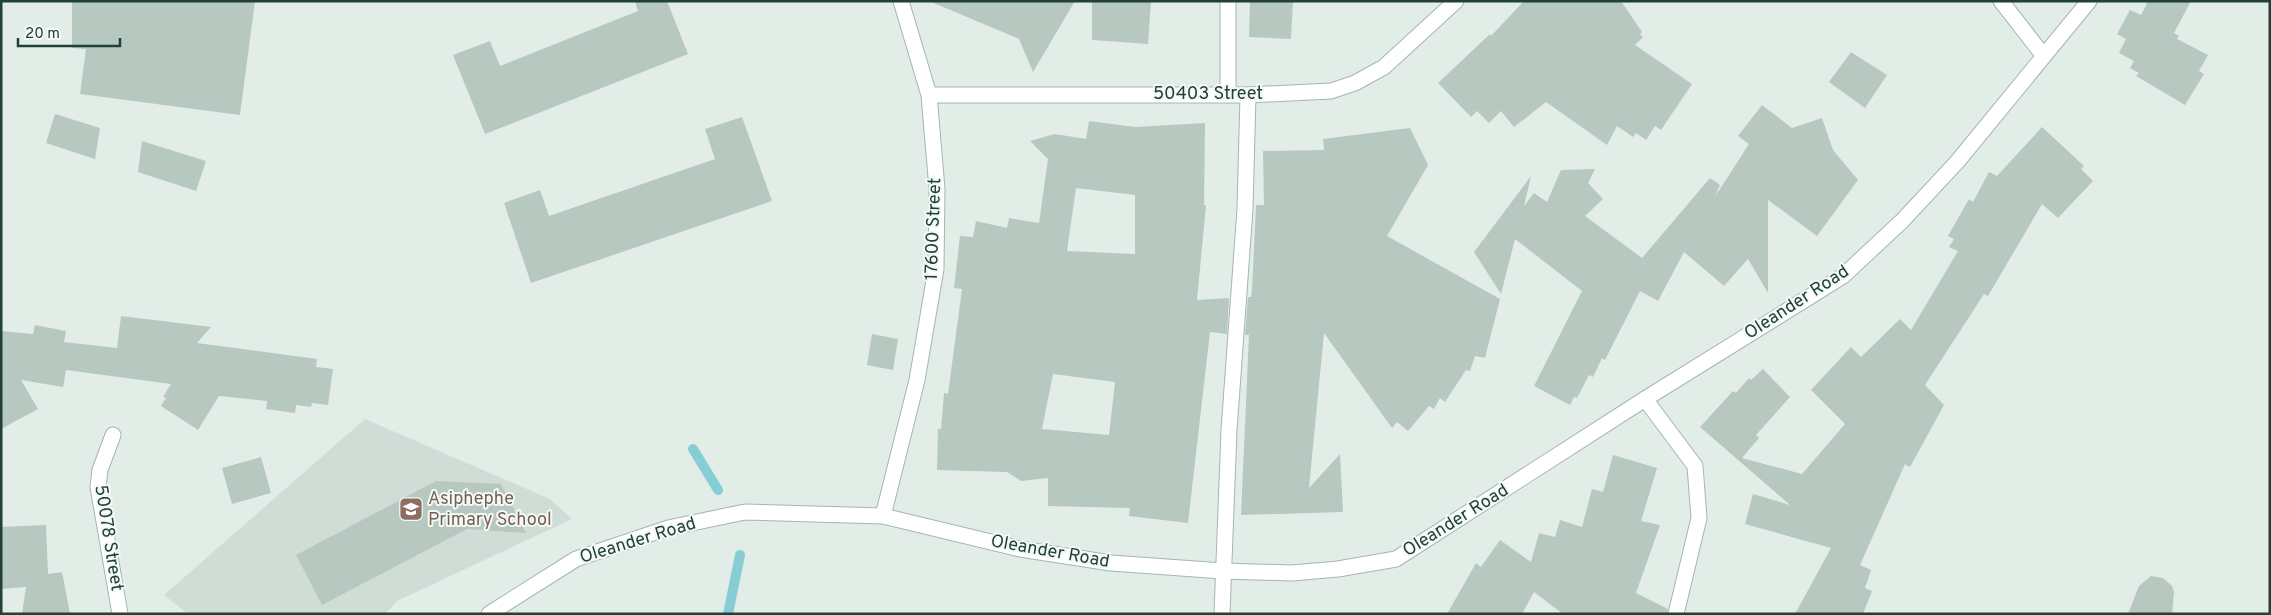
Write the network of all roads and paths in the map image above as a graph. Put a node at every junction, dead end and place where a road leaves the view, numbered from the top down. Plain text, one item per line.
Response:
1 (901, 1) edge
2 (1228, 1) edge
3 (1456, 1) edge
4 (2001, 1) edge
5 (2089, 1) edge
6 (2043, 55) junction
7 (929, 95) junction
8 (1228, 95) junction
9 (1248, 95) junction
10 (1646, 399) junction
11 (113, 435) dead end
12 (882, 516) junction
13 (1223, 571) junction
14 (120, 614) edge
15 (489, 614) edge
16 (1222, 614) edge
17 (1676, 614) edge

1 - 7 street, 17600 Street
2 - 8 street
3 - 9 street, 50403 Street
4 - 6 street
5 - 6 street, Oleander Road
6 - 10 street, Oleander Road
7 - 8 street, 50403 Street
7 - 12 street, 17600 Street
8 - 9 street, 50403 Street
9 - 13 street
10 - 13 street, Oleander Road
10 - 17 street
11 - 14 street, 50078 Street
12 - 13 street, Oleander Road
12 - 15 street, Oleander Road
13 - 16 street

